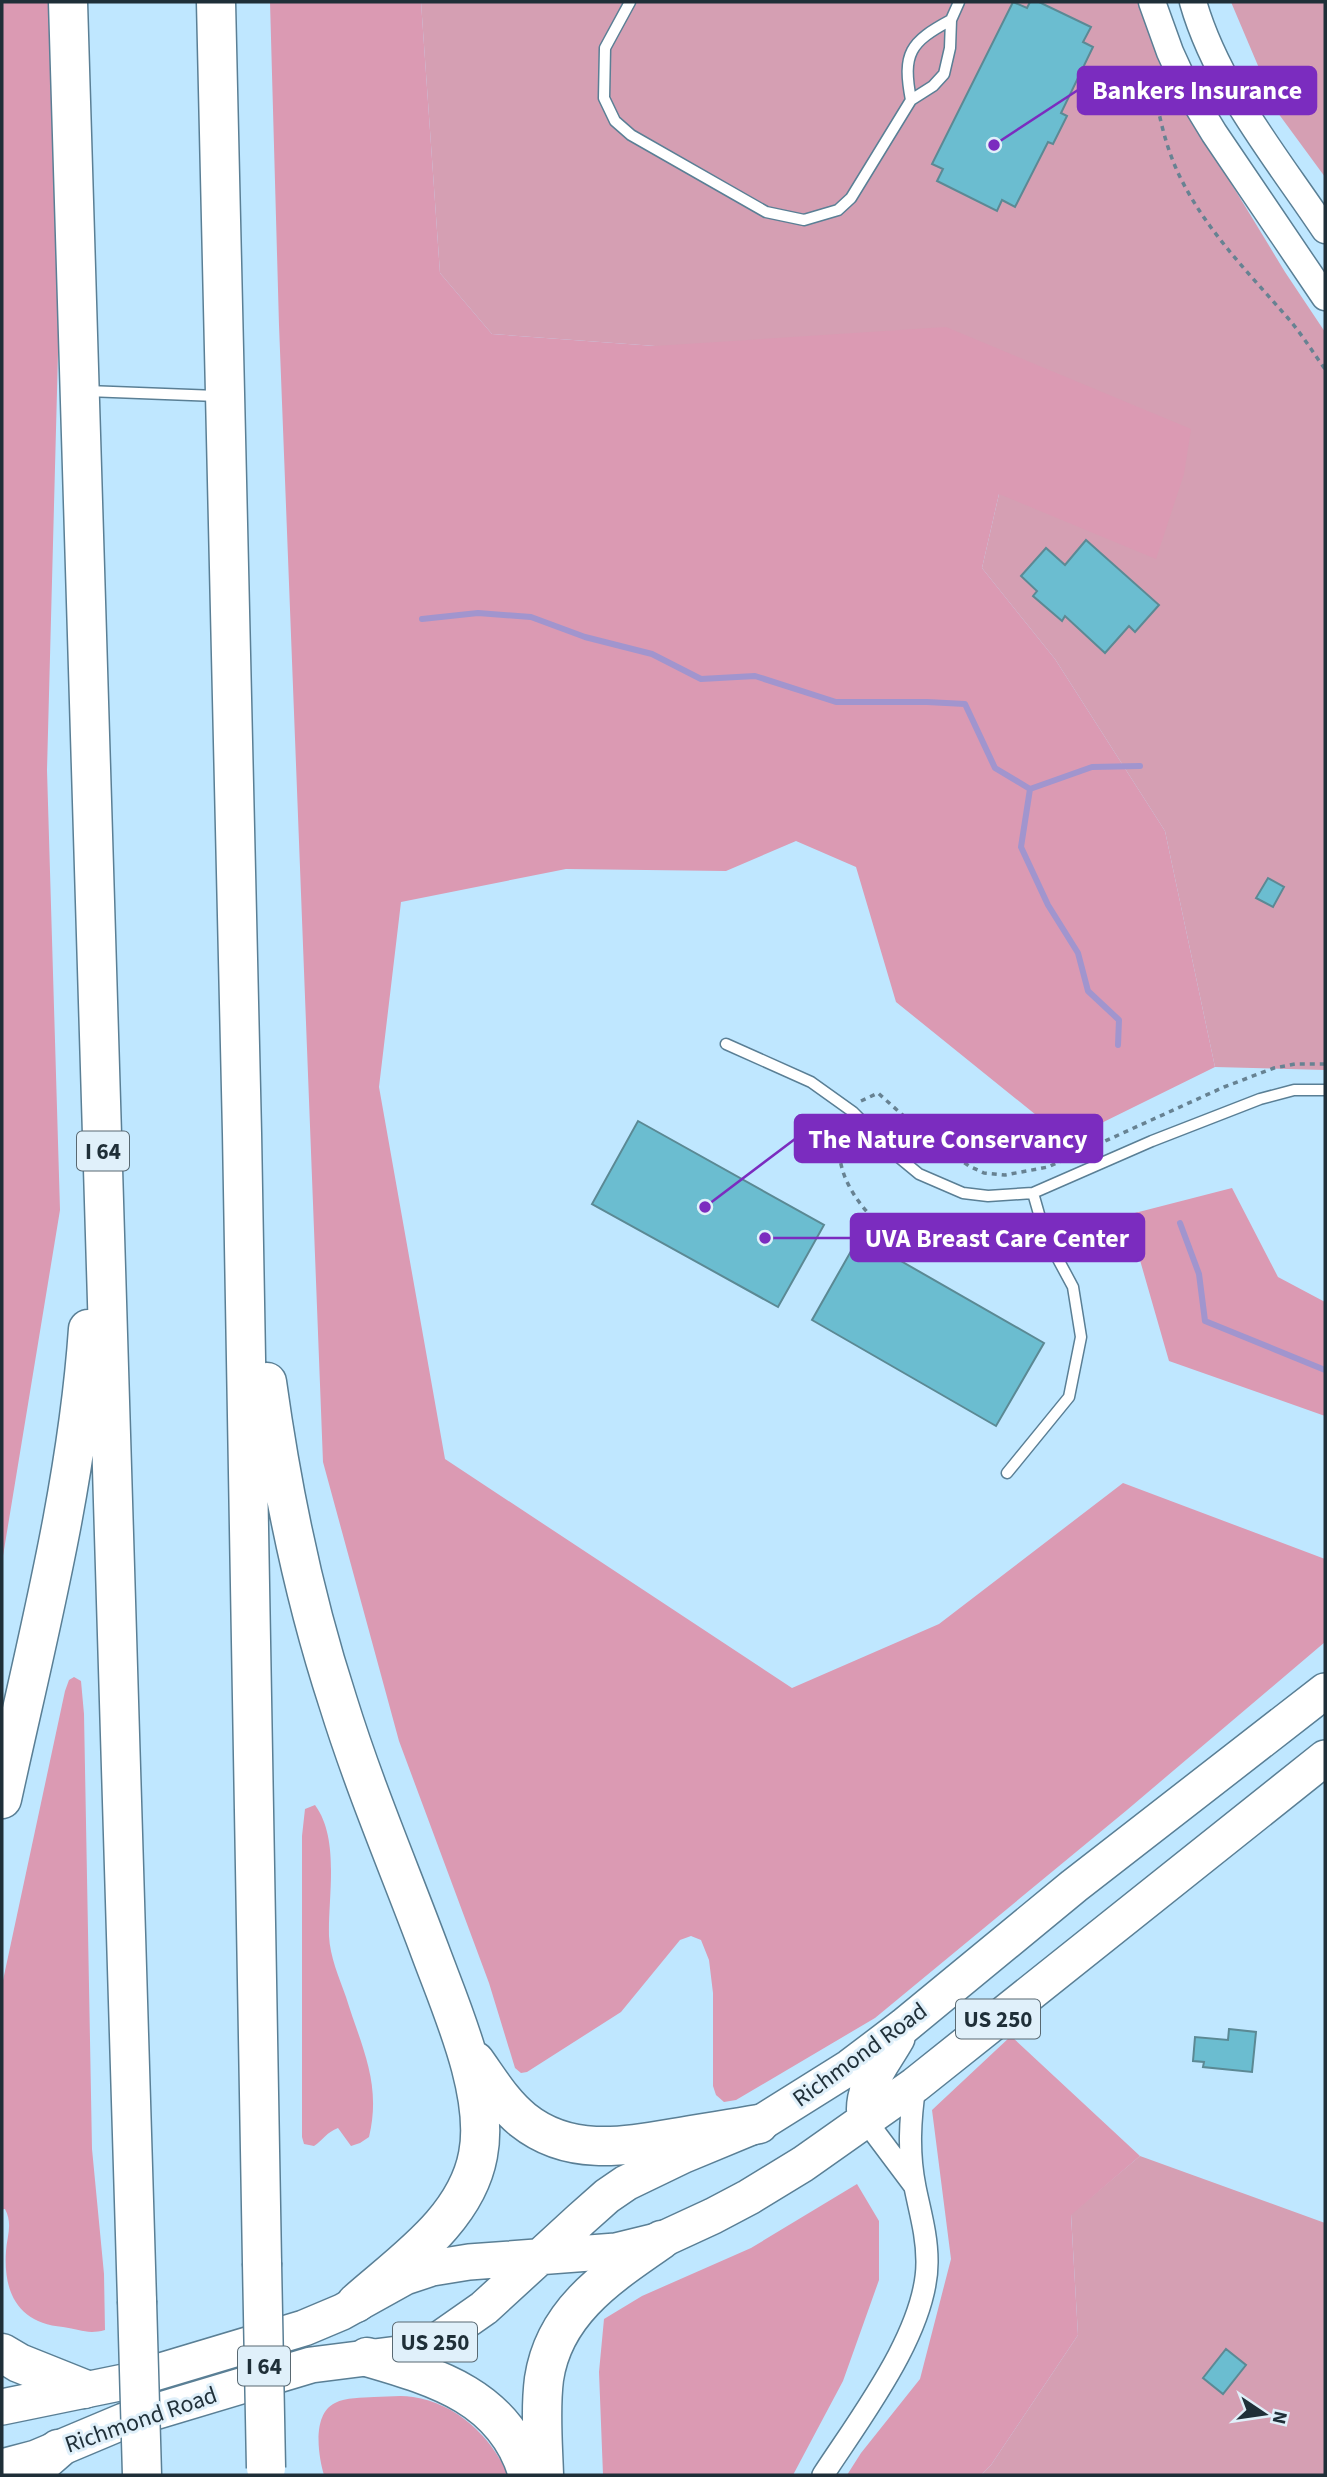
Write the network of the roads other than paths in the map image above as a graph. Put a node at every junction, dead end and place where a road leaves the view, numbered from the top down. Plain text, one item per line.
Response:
1 (68, 2) edge
2 (216, 2) edge
3 (630, 2) edge
4 (959, 2) edge
5 (1152, 2) edge
6 (1194, 2) edge
7 (951, 20) junction
8 (911, 100) junction
9 (1325, 230) edge
10 (1325, 298) edge
11 (80, 390) junction
12 (224, 396) junction
13 (99, 985) junction
14 (726, 1044) dead end
15 (1325, 1090) edge
16 (242, 1133) junction
17 (1033, 1193) junction
18 (1007, 1473) dead end
19 (1325, 1691) edge
20 (1325, 1758) edge
21 (2, 1798) edge
22 (904, 2026) junction
23 (464, 2045) junction
24 (915, 2085) junction
25 (866, 2121) junction
26 (759, 2124) junction
27 (915, 2186) junction
28 (661, 2240) junction
29 (540, 2257) junction
30 (356, 2304) junction
31 (2, 2353) edge
32 (367, 2357) junction
33 (84, 2389) junction
34 (2, 2407) edge
35 (58, 2449) junction
36 (2, 2467) edge
37 (266, 2472) edge
38 (28, 2475) edge
39 (142, 2475) edge
40 (528, 2475) edge
41 (544, 2475) edge
42 (823, 2475) edge

1 - 11 highway, I 64
2 - 12 highway, I 64
3 - 8 lane
4 - 7 lane
5 - 10 street
6 - 9 street
7 - 8 lane
7 - 8 lane
11 - 12 lane
11 - 13 highway, I 64
12 - 16 highway, I 64
13 - 21 highway
13 - 39 highway, I 64, bridge
14 - 17 lane
15 - 17 lane
16 - 23 highway
16 - 37 highway, I 64, bridge
17 - 18 lane
19 - 22 highway, Richmond Road / US 250
20 - 24 highway, Richmond Road / US 250
22 - 25 highway
22 - 26 highway, Richmond Road / US 250
23 - 26 highway
23 - 30 highway
24 - 25 highway, Richmond Road / US 250
24 - 27 street
25 - 27 street
25 - 28 highway, Richmond Road / US 250
26 - 29 highway, Richmond Road / US 250
27 - 42 street
28 - 29 highway, Richmond Road / US 250
28 - 41 highway
29 - 30 highway, Richmond Road / US 250
29 - 32 highway, Richmond Road / US 250
30 - 33 highway, Richmond Road / US 250
31 - 33 highway
32 - 35 highway, Richmond Road / US 250
32 - 40 highway
33 - 34 highway, Richmond Road / US 250
35 - 36 highway, Richmond Road / US 250
35 - 38 highway

